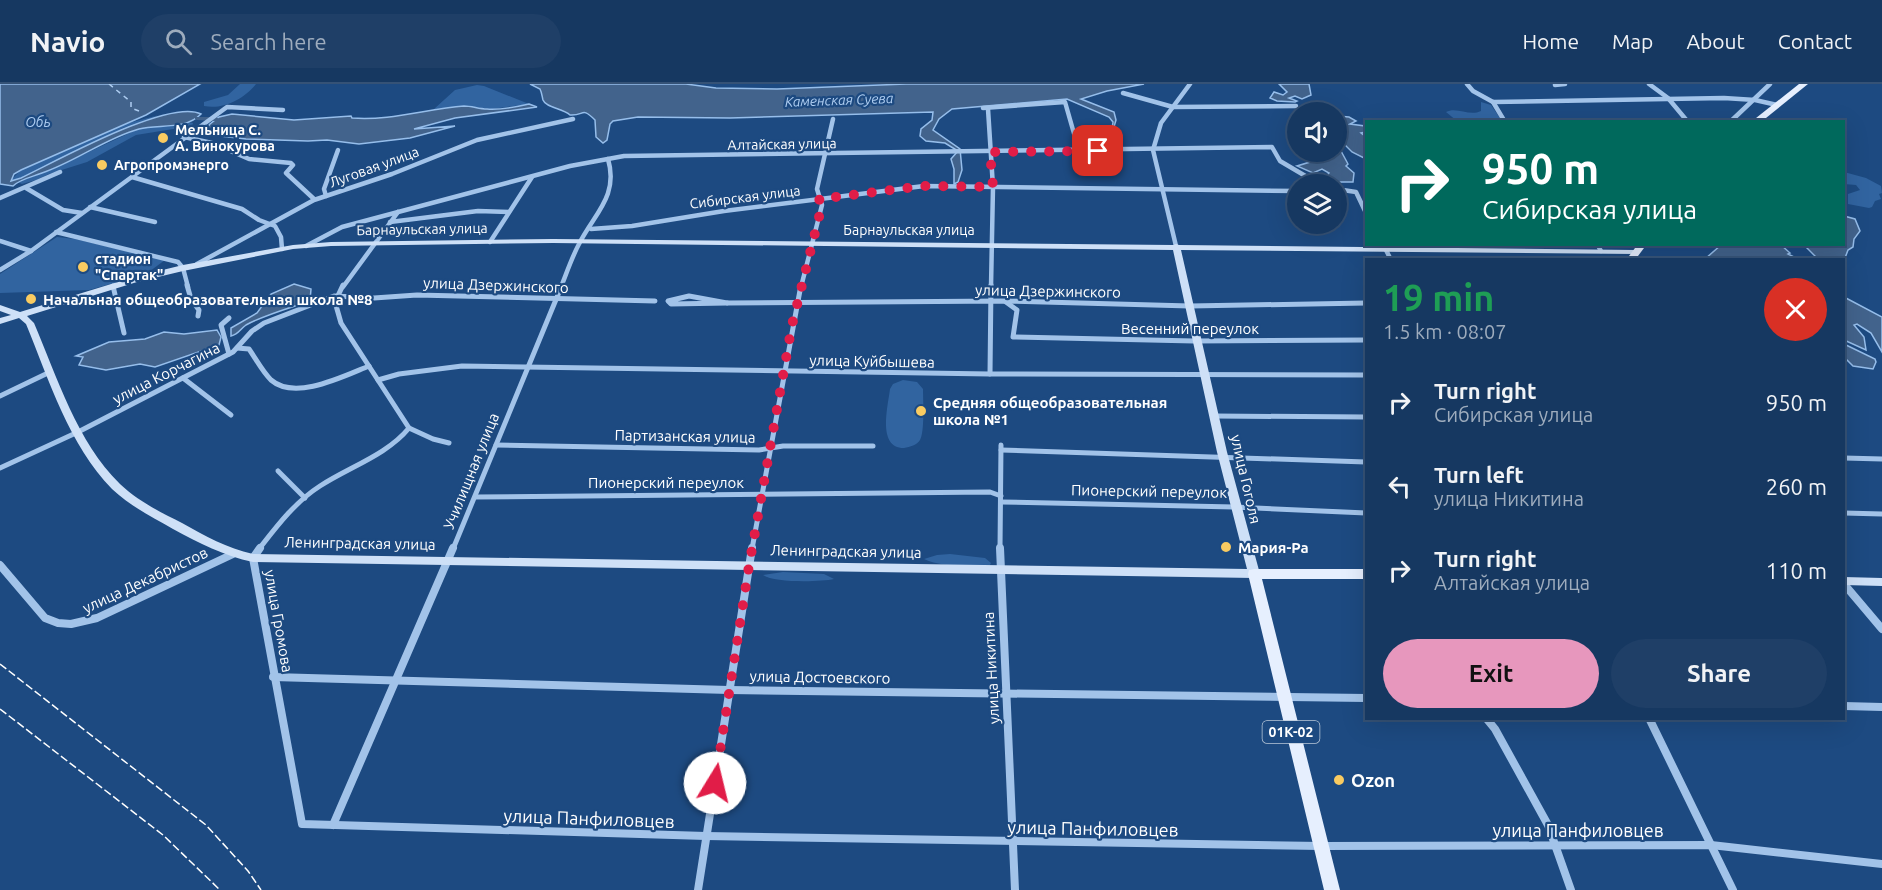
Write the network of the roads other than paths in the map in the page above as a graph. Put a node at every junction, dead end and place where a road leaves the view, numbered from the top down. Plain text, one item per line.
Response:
1 (1190, 84) edge
2 (1467, 84) edge
3 (1565, 84) edge
4 (1648, 84) edge
5 (1770, 84) edge
6 (1802, 84) edge
7 (1555, 85) edge
8 (1123, 93) dead end
9 (1668, 98) junction
10 (1755, 100) junction
11 (1493, 102) junction
12 (1777, 105) junction
13 (1287, 106) edge
14 (1173, 107) junction
15 (283, 110) dead end
16 (573, 119) dead end
17 (833, 119) dead end
18 (1504, 120) edge
19 (1686, 120) edge
20 (1732, 120) edge
21 (1758, 120) edge
22 (184, 137) junction
23 (339, 150) dead end
24 (1153, 150) junction
25 (1079, 151) junction
26 (990, 152) junction
27 (823, 154) junction
28 (608, 159) junction
29 (60, 172) dead end
30 (1305, 174) edge
31 (532, 176) junction
32 (132, 177) junction
33 (993, 187) junction
34 (26, 188) junction
35 (1163, 189) junction
36 (1287, 191) edge
37 (1347, 191) edge
38 (1356, 192) junction
39 (1365, 192) edge
40 (326, 196) junction
41 (0, 198) edge
42 (819, 199) junction
43 (314, 200) junction
44 (90, 207) junction
45 (1365, 211) edge
46 (398, 212) junction
47 (509, 212) junction
48 (82, 213) junction
49 (155, 222) dead end
50 (390, 222) junction
51 (270, 224) junction
52 (591, 229) junction
53 (56, 232) junction
54 (0, 241) edge
55 (580, 241) junction
56 (490, 242) junction
57 (374, 243) junction
58 (813, 243) junction
59 (992, 244) junction
60 (306, 246) junction
61 (1176, 246) junction
62 (1384, 247) edge
63 (1599, 248) edge
64 (282, 249) junction
65 (31, 251) junction
66 (1636, 252) edge
67 (194, 266) junction
68 (183, 268) junction
69 (0, 270) edge
70 (113, 286) junction
71 (338, 297) junction
72 (556, 299) junction
73 (655, 301) dead end
74 (797, 301) junction
75 (1005, 301) junction
76 (991, 302) junction
77 (728, 303) junction
78 (1365, 303) edge
79 (1190, 306) junction
80 (4, 309) edge
81 (21, 315) junction
82 (198, 316) dead end
83 (230, 318) dead end
84 (0, 321) edge
85 (124, 333) dead end
86 (1365, 340) edge
87 (1199, 341) junction
88 (237, 348) junction
89 (229, 354) junction
90 (369, 366) junction
91 (528, 367) junction
92 (50, 372) junction
93 (784, 372) junction
94 (990, 374) junction
95 (1207, 375) junction
96 (1365, 375) edge
97 (183, 378) junction
98 (378, 380) junction
99 (0, 396) edge
100 (231, 415) dead end
101 (1215, 416) junction
102 (1365, 417) edge
103 (410, 428) junction
104 (78, 432) junction
105 (449, 443) dead end
106 (496, 445) junction
107 (873, 446) dead end
108 (770, 447) junction
109 (1223, 456) junction
110 (1845, 458) edge
111 (1882, 459) edge
112 (1365, 462) edge
113 (0, 468) edge
114 (278, 471) dead end
115 (762, 495) junction
116 (475, 497) junction
117 (305, 498) junction
118 (1001, 499) junction
119 (1234, 507) junction
120 (1365, 512) edge
121 (1845, 513) edge
122 (1882, 514) edge
123 (233, 554) junction
124 (254, 558) junction
125 (448, 561) junction
126 (0, 565) edge
127 (749, 566) junction
128 (1000, 570) junction
129 (1254, 574) junction
130 (1365, 575) edge
131 (1882, 582) edge
132 (1845, 583) edge
133 (1845, 584) edge
134 (1882, 628) edge
135 (273, 677) junction
136 (397, 679) junction
137 (729, 690) junction
138 (1006, 693) junction
139 (1282, 696) junction
140 (1365, 698) edge
141 (1845, 706) edge
142 (1882, 707) edge
143 (1488, 720) edge
144 (1650, 720) edge
145 (302, 824) joint
146 (333, 825) junction
147 (706, 836) junction
148 (1012, 842) junction
149 (1555, 845) junction
150 (1711, 845) junction
151 (1321, 846) junction
152 (1882, 864) edge
153 (698, 890) edge
154 (1015, 890) edge
155 (1332, 890) edge
156 (1571, 890) edge
157 (1733, 890) edge

1 - 14 street
2 - 11 street
3 - 7 street
4 - 9 street
5 - 10 street
6 - 12 main road
8 - 14 street
9 - 10 street
9 - 11 street
9 - 19 street
10 - 12 street
10 - 20 street
11 - 18 street
12 - 21 main road
13 - 14 street
14 - 24 street
15 - 22 street
16 - 40 street, Луговая улица
17 - 27 street
22 - 32 street
22 - 43 street
23 - 40 street
24 - 25 street, Алтайская улица
24 - 30 street, Алтайская улица
24 - 35 street, улица Гоголя
25 - 26 street, Алтайская улица
25 - 26 street
26 - 27 street, Алтайская улица
26 - 33 street
27 - 28 street, Алтайская улица
27 - 42 street
28 - 31 street, Алтайская улица
28 - 52 street, Училищная улица
29 - 34 street
31 - 46 street, Алтайская улица
31 - 47 street
32 - 44 street
32 - 51 street
33 - 35 street, Сибирская улица
33 - 42 street, Сибирская улица
33 - 59 street
34 - 41 street
34 - 48 street
35 - 36 street, Сибирская улица
35 - 61 street, улица Гоголя
37 - 38 street
38 - 39 street
38 - 45 street
40 - 43 street, Луговая улица
42 - 52 street, Сибирская улица
42 - 58 street
43 - 51 street, Луговая улица
44 - 48 street
44 - 49 street
46 - 50 street
46 - 60 street, Алтайская улица
47 - 50 street
47 - 56 street
48 - 53 street
50 - 57 street
51 - 64 street
51 - 67 street, Луговая улица
52 - 55 street, Училищная улица
53 - 65 street
53 - 68 street
54 - 65 street
55 - 56 street, Барнаульская улица
55 - 58 street, Барнаульская улица
55 - 72 street, Училищная улица
56 - 57 street, Барнаульская улица
57 - 60 street, Барнаульская улица
57 - 71 street
58 - 59 street, Барнаульская улица
58 - 74 street
59 - 61 street, Барнаульская улица
59 - 76 street
60 - 64 street, Барнаульская улица
61 - 62 street, Барнаульская улица
61 - 79 street, улица Гоголя
62 - 63 street, Барнаульская улица
63 - 66 street, Барнаульская улица
64 - 67 street, Барнаульская улица
65 - 69 street
67 - 68 street, Барнаульская улица
68 - 70 street, Барнаульская улица
68 - 82 street
70 - 81 street, Барнаульская улица
70 - 85 street
71 - 72 street, улица Дзержинского
71 - 88 street, улица Корчагина
71 - 90 street
72 - 73 street, улица Дзержинского
72 - 91 street, Училищная улица
74 - 76 street, улица Дзержинского
74 - 77 street, улица Дзержинского
74 - 93 street
75 - 76 street, улица Дзержинского
75 - 79 street, улица Дзержинского
75 - 87 street, Весенний переулок
76 - 94 street
77 - 77 street, улица Дзержинского
78 - 79 street, улица Дзержинского
79 - 87 street, улица Гоголя
80 - 81 street
80 - 84 street
81 - 84 street, Барнаульская улица
81 - 92 street, улица Громова
83 - 89 street
86 - 87 street, Весенний переулок
87 - 95 street, улица Гоголя
88 - 89 street, улица Корчагина
88 - 90 street
89 - 97 street, улица Корчагина
90 - 98 street
91 - 93 street, улица Куйбышева
91 - 98 street, улица Куйбышева
91 - 106 street, Училищная улица
92 - 99 street
92 - 104 street, улица Громова
93 - 94 street, улица Куйбышева
93 - 108 street
94 - 95 street, улица Куйбышева
95 - 96 street, улица Куйбышева
95 - 101 street, улица Гоголя
97 - 100 street
97 - 104 street, улица Корчагина
98 - 103 street
101 - 102 street
101 - 109 street, улица Гоголя
103 - 105 street
103 - 117 street
104 - 113 street, улица Корчагина
104 - 123 street, улица Громова
106 - 108 street, Партизанская улица
106 - 116 street, Училищная улица
107 - 108 street, Партизанская улица
108 - 115 street
109 - 112 street
109 - 118 street, улица Никитина
109 - 119 street, улица Гоголя
110 - 111 street
114 - 117 street
115 - 116 street, Пионерский переулок
115 - 118 street, Пионерский переулок
115 - 127 street
116 - 125 street, Училищная улица
117 - 124 street
118 - 119 street, Пионерский переулок
118 - 128 street, улица Никитина
119 - 120 street, Пионерский переулок
119 - 129 street, улица Гоголя
121 - 122 street
123 - 124 street, улица Громова
123 - 126 street, улица Декабристов
124 - 125 street, Ленинградская улица
124 - 135 street, улица Громова
125 - 127 street, Ленинградская улица
125 - 136 street, Училищная улица
127 - 128 street, Ленинградская улица
127 - 137 street
128 - 129 street, Ленинградская улица
128 - 138 street, улица Никитина
129 - 130 main road, Ленинградская улица
129 - 139 main road, улица Гоголя / 01К-02
131 - 132 street
133 - 134 street
135 - 136 street, улица Достоевского
135 - 145 street, улица Громова
136 - 137 street, улица Достоевского
136 - 146 street, Училищная улица
137 - 138 street, улица Достоевского
137 - 147 street
138 - 139 street, улица Достоевского
138 - 148 street, улица Никитина
139 - 140 street, улица Достоевского
139 - 151 main road, улица Гоголя / 01К-02
141 - 142 street
143 - 149 street
144 - 150 street
145 - 146 street, улица Панфиловцев
146 - 147 street, улица Панфиловцев
147 - 148 street, улица Панфиловцев
147 - 153 street
148 - 151 street, улица Панфиловцев
148 - 154 street, улица Никитина
149 - 150 street, улица Панфиловцев
149 - 151 street, улица Панфиловцев
149 - 156 street
150 - 152 street, улица Панфиловцев
150 - 157 street
151 - 155 main road, улица Гоголя / 01К-02

